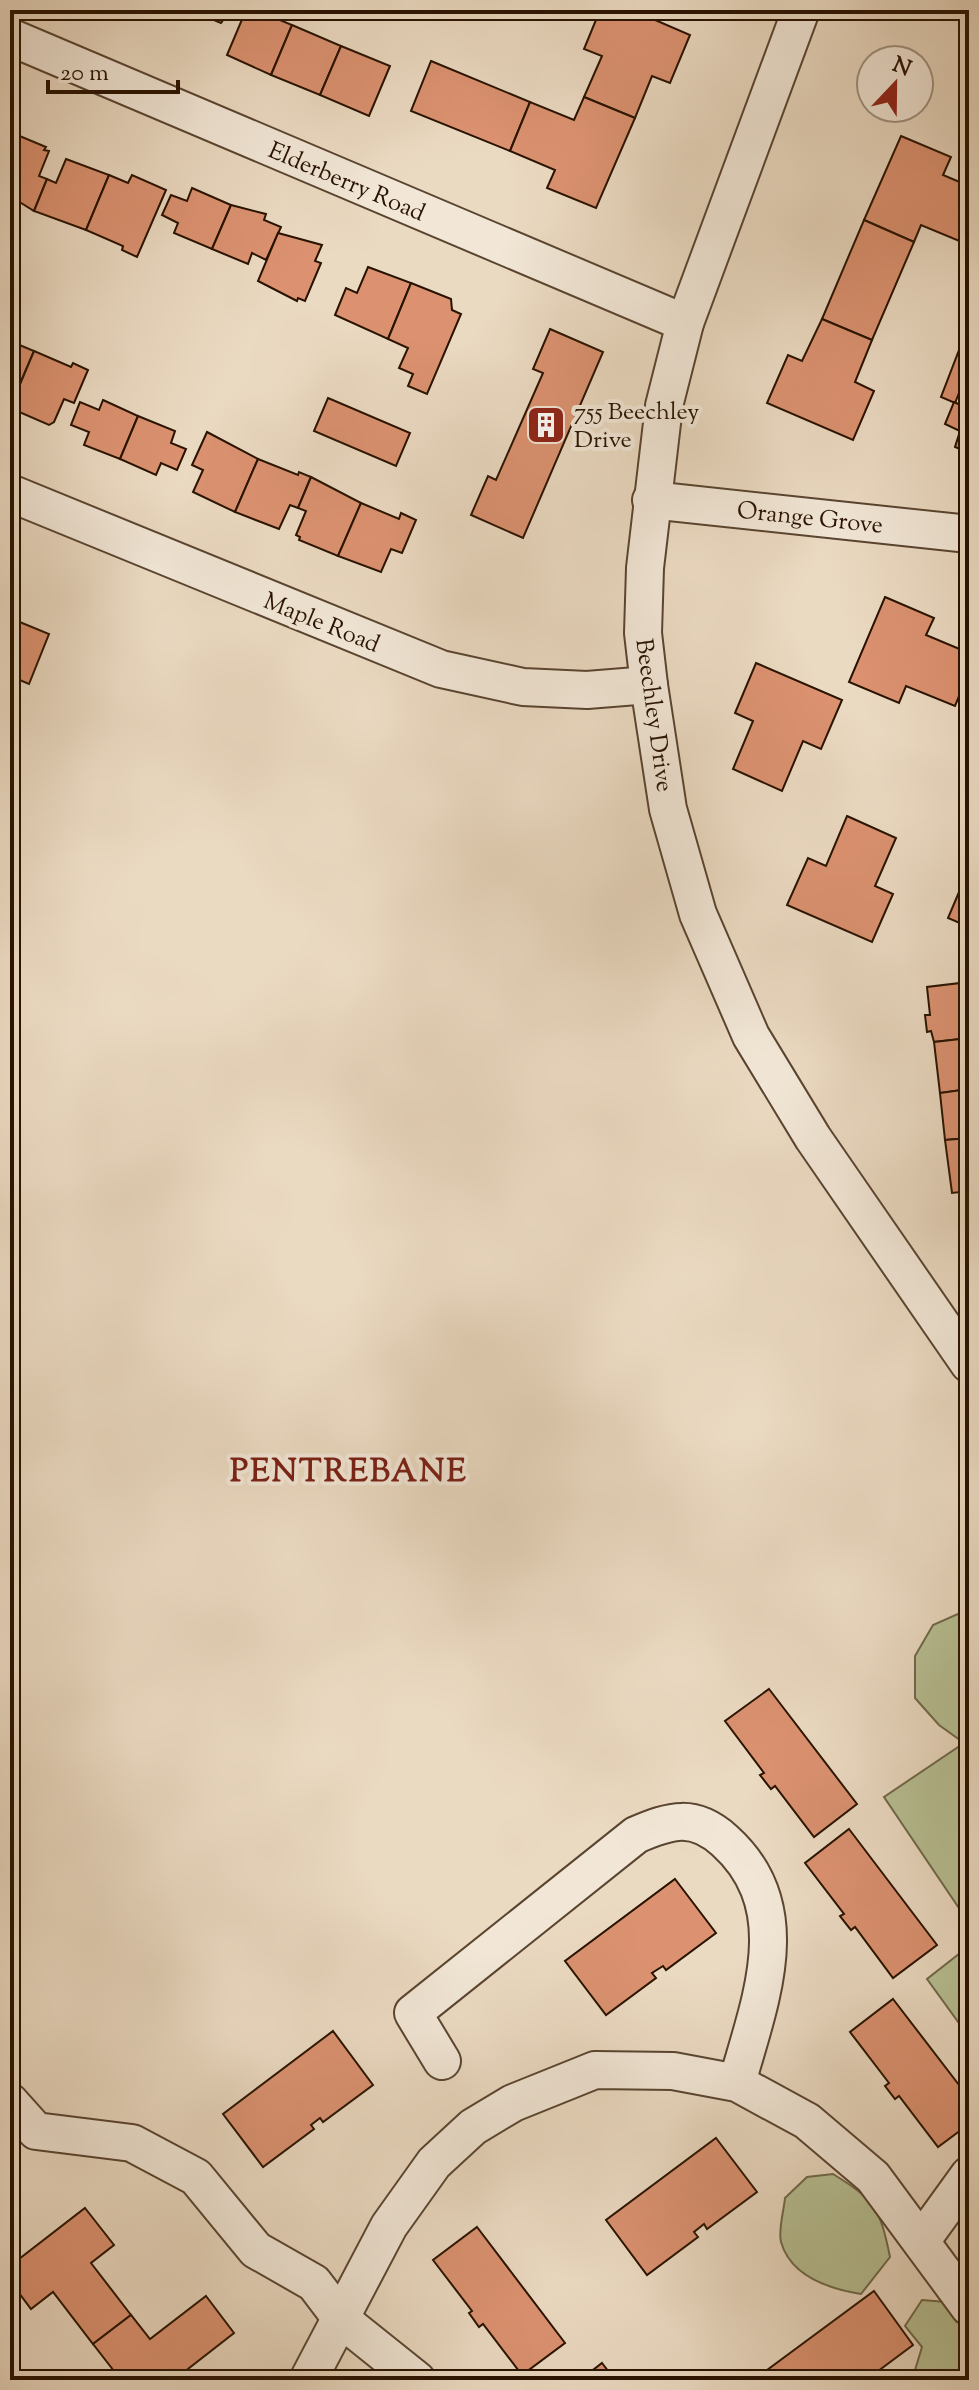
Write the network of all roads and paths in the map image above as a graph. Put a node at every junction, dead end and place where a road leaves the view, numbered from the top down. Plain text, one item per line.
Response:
1 (801, 10) edge
2 (10, 37) edge
3 (685, 323) junction
4 (10, 493) edge
5 (651, 500) junction
6 (969, 534) edge
7 (649, 685) junction
8 (969, 1364) edge
9 (442, 2061) dead end
10 (737, 2083) junction
11 (10, 2102) edge
12 (969, 2175) edge
13 (922, 2240) junction
14 (969, 2307) edge
15 (342, 2320) junction
16 (308, 2380) edge
17 (417, 2380) edge

1 - 3 street, Beechley Drive
2 - 3 street, Elderberry Road
3 - 5 street, Beechley Drive
4 - 7 street, Maple Road
5 - 6 street, Orange Grove
5 - 7 street, Beechley Drive
7 - 8 street, Beechley Drive
9 - 10 street
10 - 13 street
10 - 15 street
11 - 15 street
12 - 13 street
13 - 14 street
15 - 16 street
15 - 17 street

